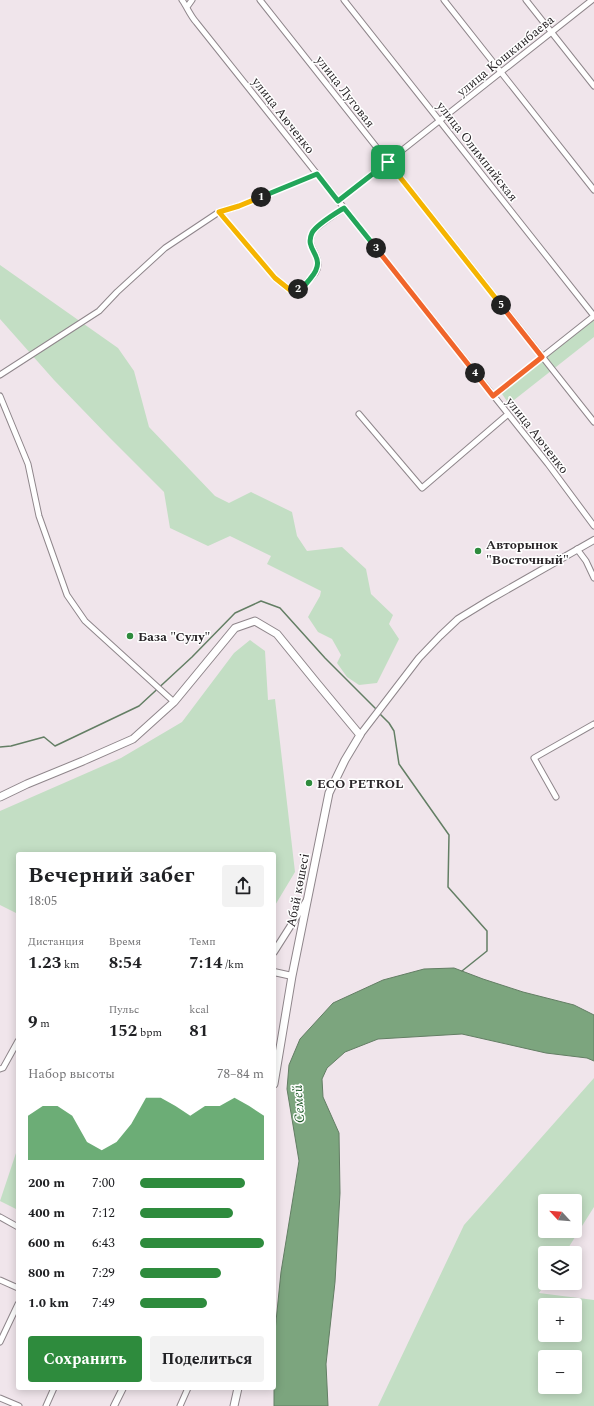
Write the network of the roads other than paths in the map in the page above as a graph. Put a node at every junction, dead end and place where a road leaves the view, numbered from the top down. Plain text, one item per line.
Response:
1 (182, 0) edge
2 (192, 0) edge
3 (260, 0) edge
4 (344, 0) edge
5 (444, 0) edge
6 (526, 0) edge
7 (592, 0) edge
8 (187, 7) junction
9 (551, 32) junction
10 (501, 72) junction
11 (594, 86) edge
12 (441, 121) junction
13 (388, 162) junction
14 (317, 174) junction
15 (594, 190) edge
16 (338, 201) junction
17 (344, 208) junction
18 (219, 212) junction
19 (594, 316) edge
20 (542, 357) junction
21 (0, 375) edge
22 (0, 396) edge
23 (493, 396) junction
24 (359, 414) dead end
25 (507, 415) junction
26 (594, 422) edge
27 (594, 526) edge
28 (594, 540) edge
29 (577, 549) junction
30 (594, 578) edge
31 (174, 702) junction
32 (594, 724) edge
33 (360, 736) junction
34 (556, 797) dead end
35 (0, 798) edge
36 (308, 899) junction
37 (276, 949) edge
38 (276, 972) edge
39 (292, 976) junction
40 (16, 1045) edge
41 (0, 1069) edge
42 (276, 1072) edge
43 (0, 1218) edge
44 (16, 1226) edge
45 (0, 1280) edge
46 (16, 1287) edge
47 (16, 1308) edge
48 (0, 1342) edge
49 (53, 1390) edge
50 (122, 1390) edge
51 (187, 1390) edge
52 (238, 1390) edge
53 (0, 1398) edge
54 (19, 1406) edge
55 (46, 1406) edge
56 (114, 1406) edge
57 (180, 1406) edge
58 (234, 1406) edge

1 - 8 street, улица Аюченко
2 - 8 street
3 - 13 street, улица Луговая
4 - 12 street, улица Олимпийская
5 - 10 street
6 - 9 street
7 - 9 street, улица Кошкинбаева
8 - 14 street, улица Аюченко
9 - 10 street, улица Кошкинбаева
9 - 11 street
10 - 12 street, улица Кошкинбаева
10 - 15 street
12 - 13 street, улица Кошкинбаева
12 - 19 street, улица Олимпийская
13 - 16 street, улица Кошкинбаева
13 - 20 street, улица Луговая
14 - 16 street, улица Аюченко
14 - 18 street
16 - 17 street, улица Аюченко
17 - 18 street
17 - 23 street, улица Аюченко
18 - 21 street
19 - 20 street
20 - 23 street
20 - 26 street, улица Луговая
22 - 31 street
23 - 25 street, улица Аюченко
24 - 25 street
25 - 27 street, улица Аюченко
28 - 29 street, Абай көшесі
29 - 30 street
29 - 33 street, Абай көшесі
31 - 33 main road
31 - 35 main road
32 - 34 street
33 - 36 main road, Абай көшесі
36 - 37 street
36 - 39 main road, Абай көшесі
38 - 39 street
39 - 42 main road, Абай көшесі
40 - 41 street
43 - 44 street
45 - 46 street
47 - 48 street
49 - 55 street
50 - 56 street
51 - 57 street
52 - 58 main road
53 - 54 street

